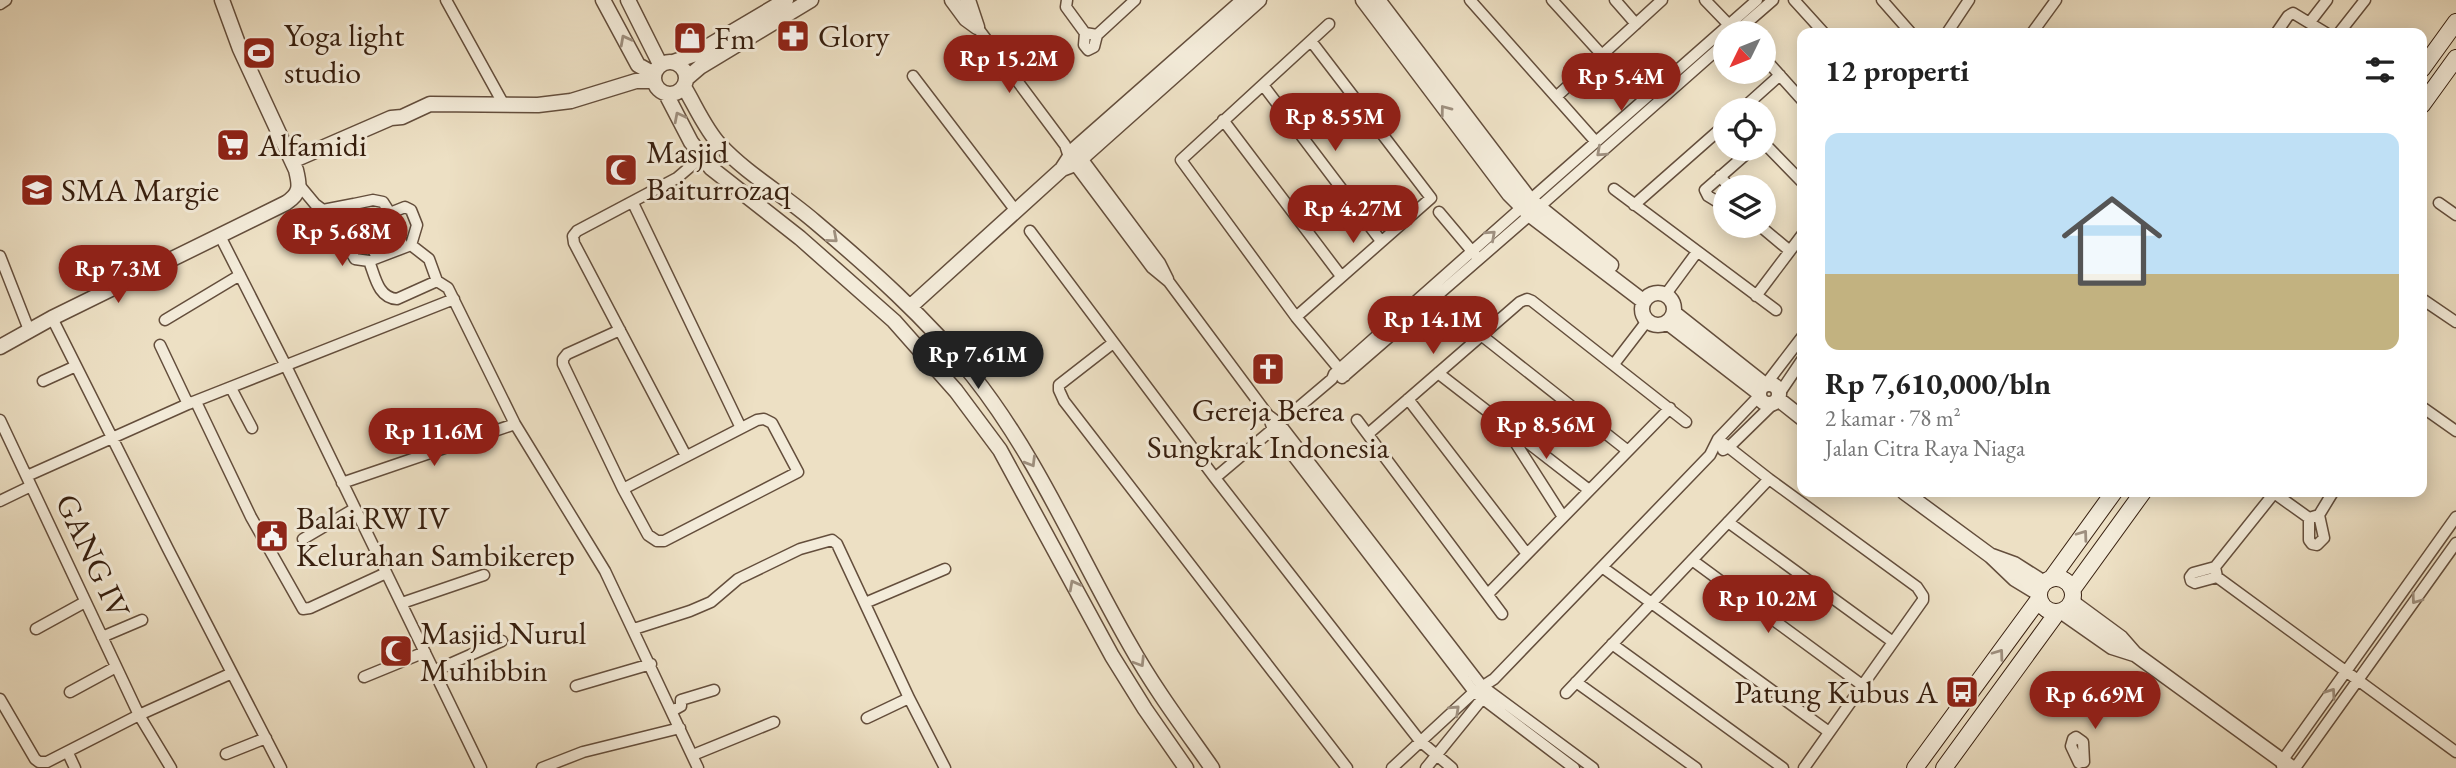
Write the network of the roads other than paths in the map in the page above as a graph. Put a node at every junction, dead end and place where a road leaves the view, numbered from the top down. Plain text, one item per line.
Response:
1 (6, 0) edge
2 (222, 0) edge
3 (446, 0) edge
4 (603, 0) edge
5 (628, 0) edge
6 (786, 0) edge
7 (811, 0) edge
8 (952, 0) edge
9 (968, 0) edge
10 (1067, 0) edge
11 (1135, 0) edge
12 (1244, 0) edge
13 (1259, 0) edge
14 (1363, 0) edge
15 (1378, 0) edge
16 (1470, 0) edge
17 (1552, 0) edge
18 (1615, 0) edge
19 (1662, 0) edge
20 (1705, 0) edge
21 (1757, 0) edge
22 (1773, 0) edge
23 (1794, 0) edge
24 (1882, 0) edge
25 (2056, 0) edge
26 (2327, 0) edge
27 (2365, 0) edge
28 (1964, 2) edge
29 (0, 4) edge
30 (1725, 21) edge
31 (1740, 21) edge
32 (1745, 21) edge
33 (2310, 22) junction
34 (2456, 22) edge
35 (1329, 24) dead end
36 (1636, 24) junction
37 (977, 27) junction
38 (1819, 28) edge
39 (1907, 28) edge
40 (1950, 28) edge
41 (2036, 28) edge
42 (2280, 28) edge
43 (2318, 28) edge
44 (2344, 28) edge
45 (1311, 41) junction
46 (1713, 47) edge
47 (1713, 52) edge
48 (1602, 55) junction
49 (2456, 58) edge
50 (2427, 62) edge
51 (660, 70) junction
52 (1776, 71) edge
53 (1780, 75) junction
54 (913, 76) dead end
55 (685, 83) junction
56 (1263, 85) junction
57 (666, 94) junction
58 (1797, 94) edge
59 (1556, 97) junction
60 (1754, 98) edge
61 (2427, 98) edge
62 (504, 105) junction
63 (1634, 116) junction
64 (1223, 120) junction
65 (1713, 135) edge
66 (1596, 142) junction
67 (718, 143) junction
68 (1776, 155) edge
69 (1071, 157) junction
70 (702, 158) junction
71 (1491, 161) junction
72 (1738, 161) edge
73 (294, 165) junction
74 (1721, 175) edge
75 (1797, 176) edge
76 (1713, 183) edge
77 (300, 186) junction
78 (1614, 189) dead end
79 (1713, 198) edge
80 (633, 203) junction
81 (2440, 203) dead end
82 (354, 204) junction
83 (1634, 205) junction
84 (1530, 208) junction
85 (1016, 211) junction
86 (1439, 212) dead end
87 (390, 213) junction
88 (2456, 215) edge
89 (813, 220) junction
90 (361, 222) junction
91 (1030, 231) dead end
92 (220, 236) junction
93 (1773, 238) edge
94 (800, 239) junction
95 (1381, 241) junction
96 (1797, 242) edge
97 (407, 245) junction
98 (1790, 251) junction
99 (1697, 252) junction
100 (0, 256) edge
101 (1476, 256) junction
102 (373, 259) junction
103 (240, 275) junction
104 (1341, 276) junction
105 (437, 281) junction
106 (1665, 294) junction
107 (1756, 296) junction
108 (1646, 298) junction
109 (454, 299) junction
110 (2427, 302) edge
111 (911, 306) junction
112 (1776, 310) dead end
113 (1296, 317) junction
114 (52, 318) junction
115 (1671, 318) junction
116 (165, 320) dead end
117 (1647, 321) junction
118 (2456, 322) edge
119 (29, 330) junction
120 (620, 330) junction
121 (1481, 335) junction
122 (1113, 343) junction
123 (1797, 344) edge
124 (160, 345) dead end
125 (0, 346) edge
126 (1614, 364) junction
127 (76, 366) junction
128 (286, 366) junction
129 (1797, 368) edge
130 (1342, 372) junction
131 (1438, 373) junction
132 (43, 382) dead end
133 (231, 388) junction
134 (1762, 389) junction
135 (1408, 399) junction
136 (1776, 399) junction
137 (192, 403) junction
138 (1670, 408) junction
139 (2427, 411) edge
140 (1797, 414) edge
141 (0, 420) edge
142 (1357, 420) dead end
143 (1503, 422) junction
144 (1686, 422) dead end
145 (515, 424) junction
146 (1276, 427) junction
147 (252, 428) dead end
148 (741, 428) junction
149 (2456, 431) edge
150 (1368, 434) junction
151 (113, 437) junction
152 (1017, 437) junction
153 (1718, 439) junction
154 (1729, 447) junction
155 (1000, 450) junction
156 (1628, 451) junction
157 (1710, 455) junction
158 (686, 456) junction
159 (1215, 478) junction
160 (1769, 479) junction
161 (29, 481) junction
162 (342, 483) junction
163 (623, 489) junction
164 (1589, 491) junction
165 (1911, 497) edge
166 (2110, 497) edge
167 (2140, 497) edge
168 (2271, 497) edge
169 (2283, 497) edge
170 (2329, 497) edge
171 (0, 502) edge
172 (355, 509) junction
173 (1563, 517) junction
174 (2456, 517) edge
175 (1728, 522) junction
176 (303, 539) dead end
177 (2456, 544) edge
178 (1527, 554) junction
179 (1692, 560) junction
180 (1602, 567) junction
181 (945, 569) dead end
182 (386, 573) junction
183 (484, 575) dead end
184 (2043, 588) junction
185 (1488, 594) junction
186 (85, 602) junction
187 (402, 603) junction
188 (865, 603) junction
189 (1652, 603) junction
190 (2065, 604) junction
191 (1502, 614) dead end
192 (142, 620) dead end
193 (36, 629) dead end
194 (634, 629) junction
195 (102, 637) junction
196 (502, 641) dead end
197 (1893, 642) junction
198 (1612, 644) junction
199 (425, 652) junction
200 (651, 664) junction
201 (116, 667) junction
202 (434, 671) junction
203 (2346, 671) junction
204 (232, 673) junction
205 (364, 677) dead end
206 (2358, 680) junction
207 (1576, 682) junction
208 (1862, 685) junction
209 (576, 687) dead end
210 (714, 690) dead end
211 (70, 692) dead end
212 (1481, 692) junction
213 (1566, 693) dead end
214 (909, 698) junction
215 (0, 699) edge
216 (672, 711) junction
217 (139, 715) junction
218 (867, 718) dead end
219 (774, 722) dead end
220 (680, 729) junction
221 (1829, 732) junction
222 (267, 738) junction
223 (1420, 741) junction
224 (2456, 752) edge
225 (68, 753) junction
226 (226, 754) dead end
227 (693, 755) junction
228 (1436, 756) junction
229 (2079, 764) edge
230 (2288, 766) edge
231 (75, 768) edge
232 (171, 768) edge
233 (281, 768) edge
234 (481, 768) edge
235 (542, 768) edge
236 (698, 768) edge
237 (945, 768) edge
238 (1186, 768) edge
239 (1212, 768) edge
240 (1347, 768) edge
241 (1392, 768) edge
242 (1426, 768) edge
243 (1452, 768) edge
244 (1574, 768) edge
245 (1593, 768) edge
246 (1696, 768) edge
247 (1783, 768) edge
248 (1804, 768) edge
249 (1915, 768) edge
250 (1944, 768) edge
251 (2095, 768) edge

1 - 29 street
2 - 73 street
3 - 62 street
51 -> 4 street
5 - 51 street
6 - 51 street
7 - 55 street
8 - 37 street
9 - 37 street
10 - 11 street
12 - 69 street
13 - 69 street
71 -> 14 street
15 - 71 street
16 - 59 street
17 - 48 street
18 - 36 street
19 - 36 street
20 - 30 street
21 - 31 street
22 - 32 street
23 - 38 street
24 - 39 street
25 - 41 street
26 - 33 street
27 - 44 street
28 - 40 street
33 - 42 street
33 - 43 street
34 - 50 main road
35 - 45 street
36 - 48 street
37 - 69 street
45 - 56 street
45 - 95 street
46 - 63 street
47 - 63 street
48 - 59 street
49 - 61 main road
51 - 55 street
51 - 57 street
51 - 62 street
52 - 53 street
53 - 58 street
53 - 60 street
54 - 85 street
55 - 57 street
55 - 67 street
56 - 64 street
56 - 95 street
70 -> 57 street
59 - 66 street
62 - 73 street
63 - 66 street
63 -> 84 street
64 - 104 street
64 - 113 street
65 - 83 street
66 - 84 street
67 - 70 street
67 - 89 street
68 - 75 street
69 - 85 street
69 - 146 street
70 - 80 street
70 - 94 street
71 - 84 street
72 - 74 street
73 - 77 street
76 - 79 street
77 - 82 street
77 - 92 street
78 - 83 street
80 - 120 street
80 - 148 street
81 - 88 street
82 - 87 street
82 - 90 street
83 - 99 street
84 - 101 street
84 - 108 street
85 - 111 street
86 - 101 street
87 - 97 street
87 - 97 street
89 - 94 street
89 -> 111 street
90 - 102 street
90 - 102 street
91 - 122 street
92 - 103 street
92 - 114 street
93 - 98 street
94 - 155 street
95 - 104 street
96 - 98 street
97 - 102 street
97 - 105 street
98 - 107 street
99 - 106 street
99 - 107 street
100 - 119 street
101 - 130 street
102 - 105 street
103 - 116 street
103 - 128 street
104 - 113 street
105 - 109 street
106 - 108 street
106 - 115 street
107 - 112 street
108 - 117 street
109 - 128 street
109 - 145 street
110 - 118 street
111 - 152 street
113 - 130 street
114 - 119 street
114 - 127 street
115 - 117 street
115 - 134 street
117 - 126 street
119 - 125 street
120 - 158 street
120 - 163 street
121 - 126 street
121 - 131 street
121 - 156 street
122 - 159 street
122 - 240 street
123 - 134 street
124 - 137 street
126 - 138 street
127 - 132 street
127 - 151 street
128 - 133 street
128 - 162 street
129 - 136 street
130 - 146 street
131 - 135 street
131 - 143 street
133 - 137 street
133 - 147 street
134 - 136 street
134 - 153 street
135 - 150 street
135 - 178 street
136 - 140 street
136 - 154 street
137 - 151 street
137 - 182 street
138 - 144 street
138 - 156 street
139 - 149 street
141 - 161 street, GANG IV
142 - 150 street
143 - 164 street
143 - 173 street
145 - 162 street
145 - 194 street
146 - 159 street
146 - 212 street
148 - 158 street
148 - 163 street
150 - 185 street
151 - 161 street
151 - 204 street
152 - 155 street
152 -> 239 street
153 - 154 street
153 - 157 street
154 - 157 street
154 - 160 street
238 -> 155 street
156 - 164 street
157 - 180 street
158 - 163 street
159 - 223 street
160 - 175 street
160 - 197 street
161 - 171 street
161 - 186 street, GANG IV
162 - 172 street
164 - 173 street
165 - 184 street
184 -> 166 main road
167 - 190 main road
168 - 203 street
169 - 170 street
172 - 176 street
172 - 182 street
173 - 178 street
174 - 203 street
175 - 179 street
175 - 197 street
177 -> 206 street
178 - 185 street
179 - 189 street
179 - 208 street
180 - 189 street
180 - 212 street
181 - 188 street
182 - 187 street
183 - 187 street
184 - 190 main road
184 - 190 main road
249 -> 184 main road
185 - 191 street
186 - 193 street
186 - 195 street, GANG IV
187 - 199 street
188 - 194 street
188 - 214 street
189 - 198 street
189 - 221 street
190 - 230 street
190 - 250 main road
192 - 195 street
194 - 200 street
195 - 201 street, GANG IV
196 - 202 street
197 - 208 street
198 - 207 street
198 - 247 street
199 - 202 street
199 - 205 street
200 - 209 street
200 - 216 street
201 - 211 street
201 - 217 street, GANG IV
202 - 234 street
203 - 206 street
230 -> 203 street
204 - 217 street
204 - 222 street
206 - 224 street
206 - 230 street
207 - 213 street
207 - 246 street
208 - 221 street
210 - 216 street
223 -> 212 street
212 - 228 street
212 - 244 street
212 - 245 street
214 - 218 street
214 - 237 street
215 - 225 street
216 - 220 street
217 - 225 street
217 - 232 street, GANG IV
219 - 227 street
220 - 227 street
220 - 235 street
221 - 248 street
222 - 226 street
222 - 233 street
223 - 228 street
223 - 241 street
225 - 231 street
227 - 236 street
228 - 242 street
228 - 243 street
229 - 251 street

